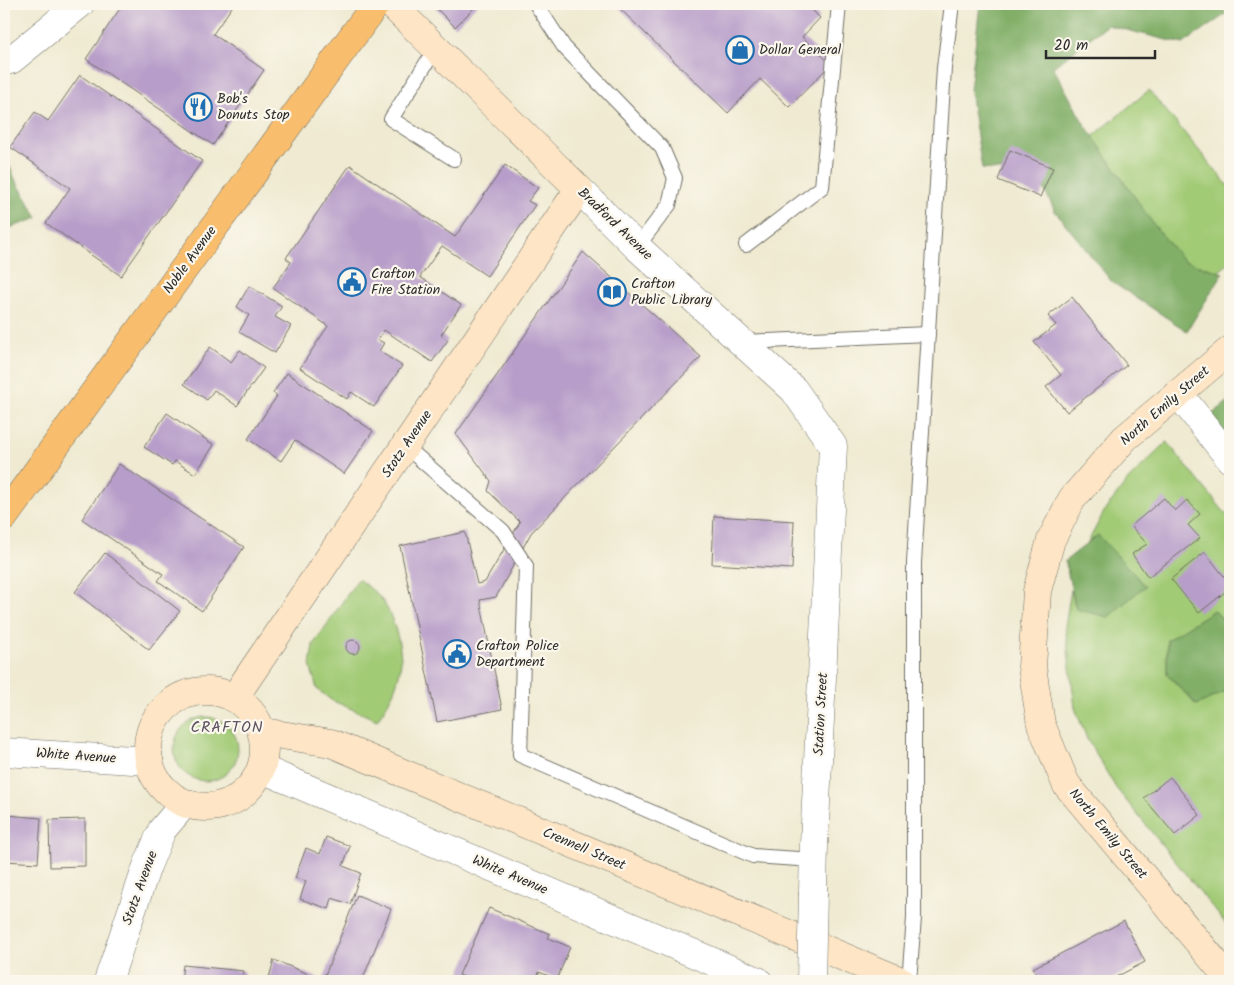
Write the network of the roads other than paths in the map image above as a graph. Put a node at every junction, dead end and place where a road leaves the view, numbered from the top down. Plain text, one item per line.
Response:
1 (80, 4) edge
2 (376, 4) edge
3 (392, 4) edge
4 (535, 4) edge
5 (839, 4) edge
6 (952, 4) edge
7 (436, 48) junction
8 (11, 60) dead end
9 (454, 159) dead end
10 (579, 189) junction
11 (746, 245) dead end
12 (637, 247) junction
13 (928, 334) junction
14 (742, 342) junction
15 (1230, 350) edge
16 (1178, 393) junction
17 (405, 446) junction
18 (834, 446) joint
19 (1230, 459) edge
20 (4, 517) edge
21 (234, 698) junction
22 (263, 732) junction
23 (4, 752) edge
24 (149, 761) junction
25 (262, 769) junction
26 (185, 802) junction
27 (814, 860) junction
28 (1230, 980) edge
29 (108, 981) edge
30 (758, 981) edge
31 (811, 981) edge
32 (901, 981) edge
33 (910, 981) edge

1 - 8 street
2 - 20 main road, Noble Avenue
3 - 7 main road, Bradford Avenue
4 - 12 lane
5 - 11 lane
6 - 13 lane
7 - 9 lane
7 - 10 main road, Bradford Avenue
10 - 12 street, Bradford Avenue
10 - 17 main road, Stotz Avenue
12 - 14 street, Bradford Avenue
13 - 14 lane
13 - 33 lane
14 - 18 street, Bradford Avenue
15 - 16 main road, North Emily Street
16 - 19 street
16 - 28 main road, North Emily Street
17 - 21 main road, Stotz Avenue
17 - 27 lane
18 - 27 street, Station Street
21 - 22 main road
21 - 24 main road
22 - 25 main road
22 - 32 main road, Crennell Street
23 - 24 street, White Avenue
24 - 26 main road
25 - 26 main road
25 - 30 street, White Avenue
26 - 29 street, Stotz Avenue
27 - 31 street, Station Street, bridge

